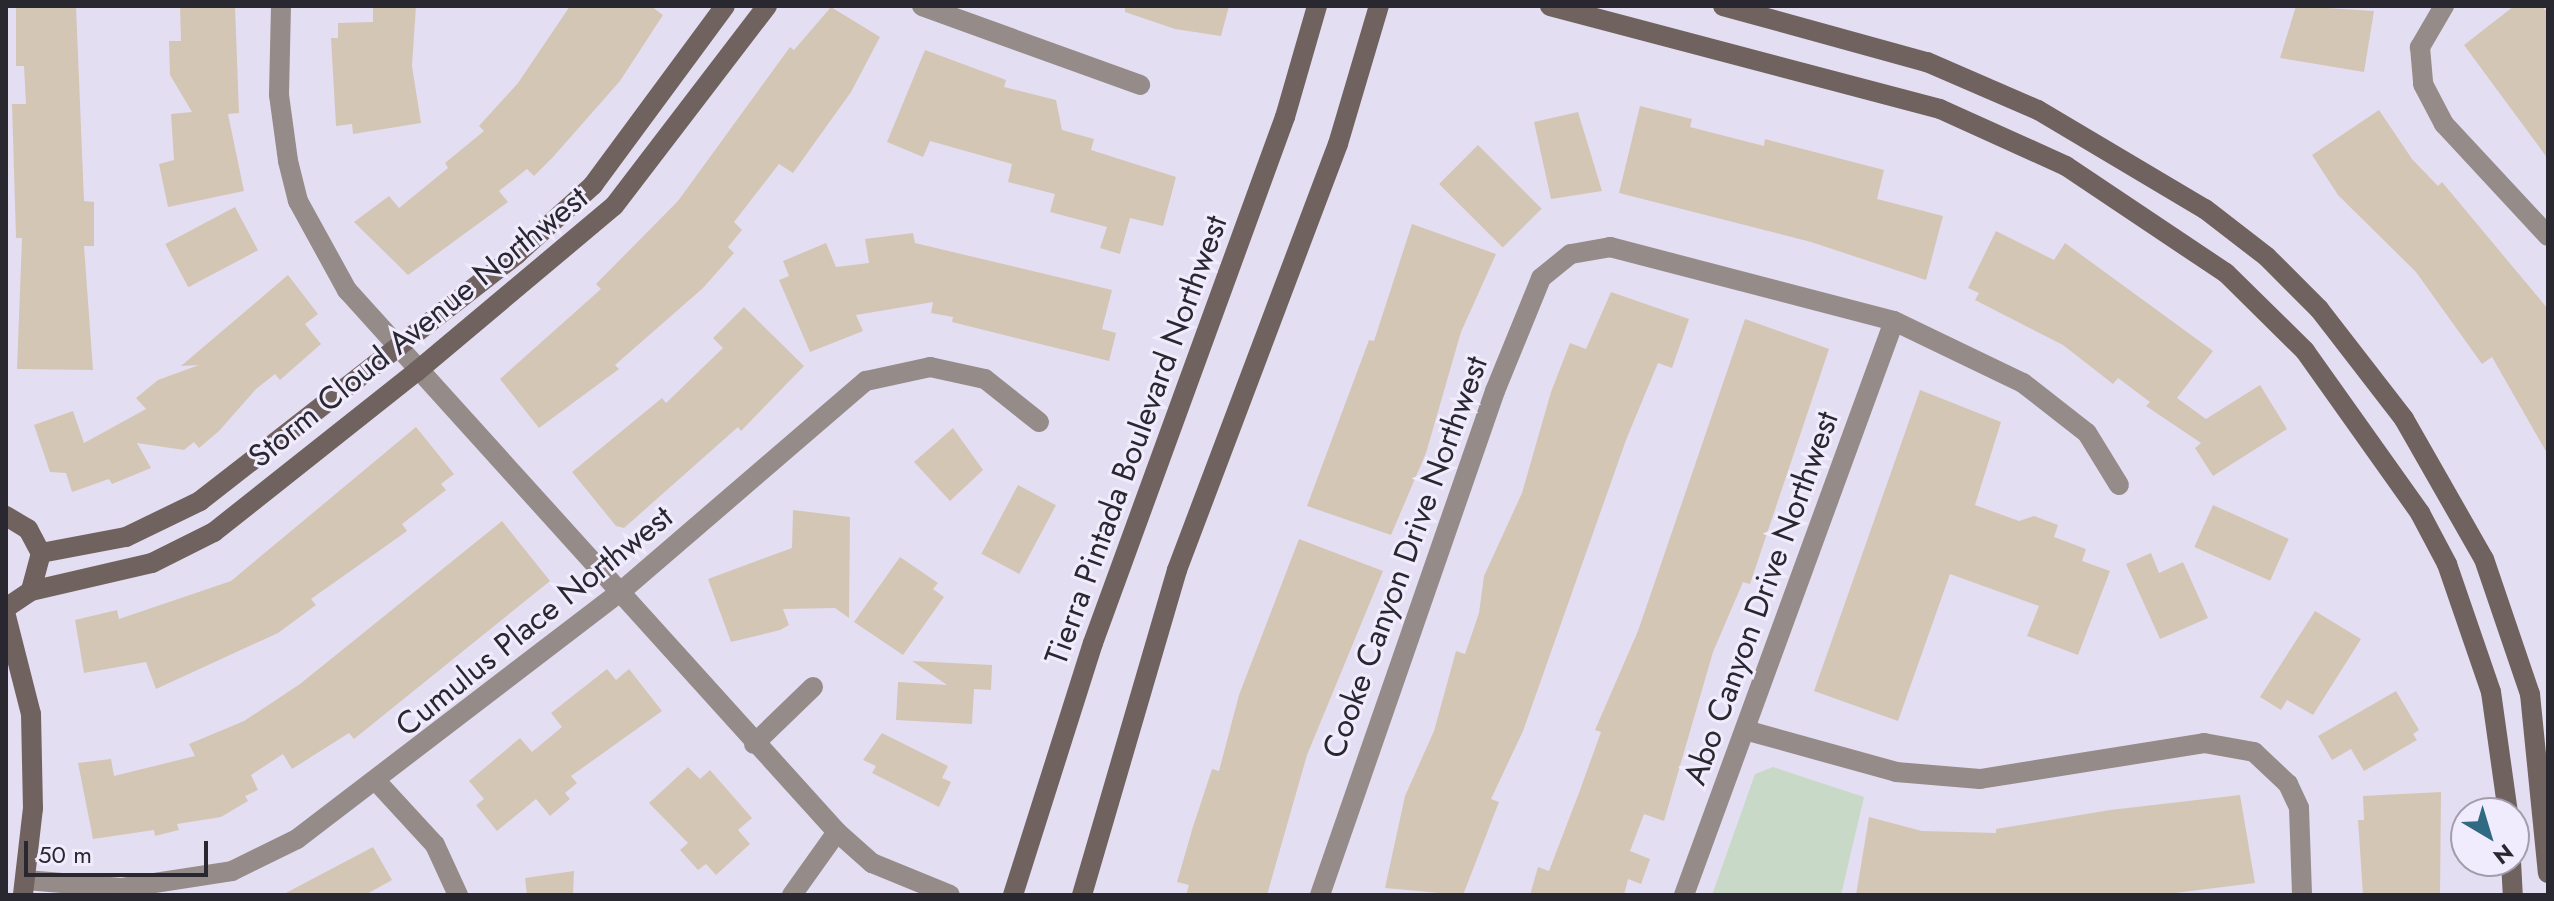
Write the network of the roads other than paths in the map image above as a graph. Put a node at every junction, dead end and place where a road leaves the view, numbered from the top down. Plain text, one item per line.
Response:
1 (281, 6) edge
2 (725, 6) edge
3 (767, 6) edge
4 (922, 6) edge
5 (1317, 6) edge
6 (1379, 6) edge
7 (1550, 6) edge
8 (1723, 6) edge
9 (2444, 6) edge
10 (1140, 85) dead end
11 (2548, 236) edge
12 (1894, 321) junction
13 (396, 349) junction
14 (416, 372) junction
15 (1039, 422) dead end
16 (2119, 485) dead end
17 (6, 516) edge
18 (41, 553) junction
19 (31, 591) junction
20 (618, 594) junction
21 (6, 608) edge
22 (6, 616) edge
23 (813, 687) dead end
24 (1745, 730) junction
25 (754, 744) junction
26 (378, 783) junction
27 (2506, 797) edge
28 (837, 832) junction
29 (2548, 873) edge
30 (25, 888) edge
31 (458, 895) edge
32 (792, 895) edge
33 (950, 895) edge
34 (1013, 895) edge
35 (1082, 895) edge
36 (1320, 895) edge
37 (1684, 895) edge
38 (2302, 895) edge

1 - 13 street
2 - 13 street, Storm Cloud Avenue Northwest
3 - 14 street, Storm Cloud Avenue Northwest
4 - 10 street
5 - 34 street, Tierra Pintada Boulevard Northwest
6 - 35 street
7 - 27 street
8 - 29 street
9 - 11 street
12 - 16 street
12 - 24 street, Abo Canyon Drive Northwest
12 - 36 street, Cooke Canyon Drive Northwest
13 - 14 street
13 - 18 street, Storm Cloud Avenue Northwest
14 - 19 street, Storm Cloud Avenue Northwest
14 - 20 street
15 - 20 street, Cumulus Place Northwest
17 - 18 street
18 - 19 street
19 - 21 street
20 - 25 street
20 - 26 street, Cumulus Place Northwest
22 - 30 street
23 - 25 street
24 - 37 street, Abo Canyon Drive Northwest
24 - 38 street
25 - 28 street
26 - 30 street, Cumulus Place Northwest
26 - 31 street
28 - 32 street
28 - 33 street

